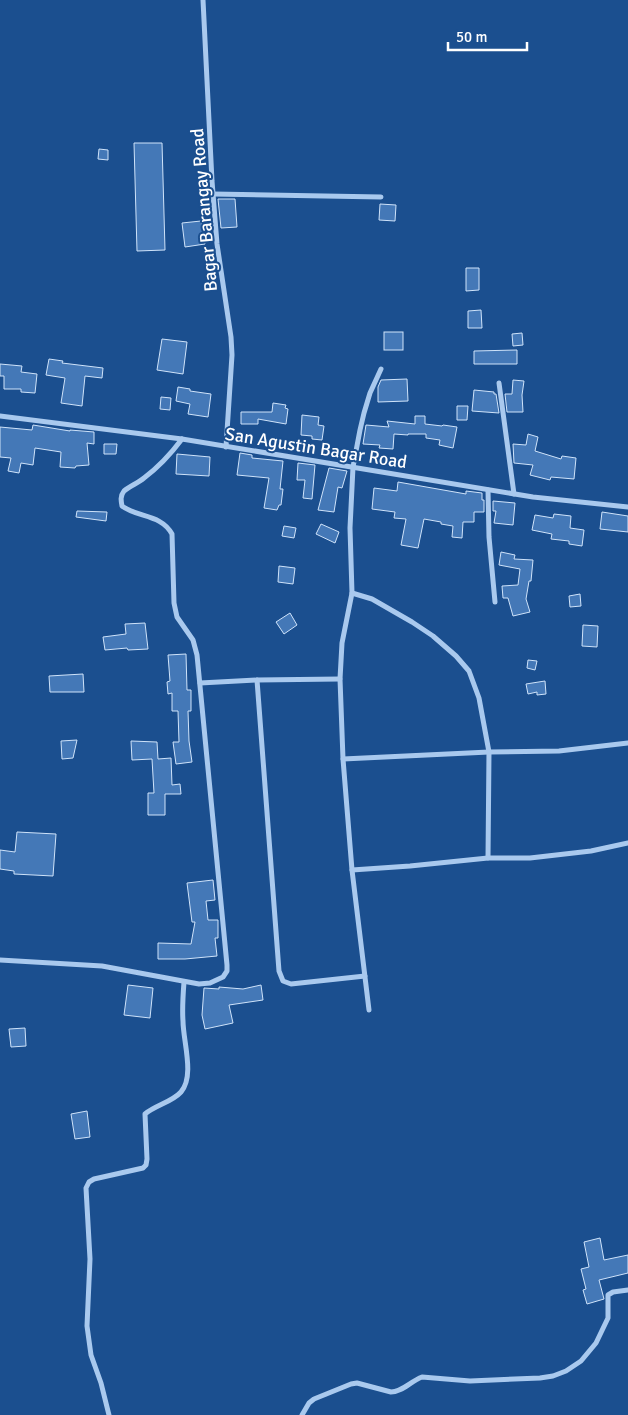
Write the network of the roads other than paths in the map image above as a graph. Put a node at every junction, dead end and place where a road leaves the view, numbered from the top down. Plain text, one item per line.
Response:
1 (203, 0) edge
2 (213, 194) junction
3 (381, 197) dead end
4 (381, 368) dead end
5 (499, 383) dead end
6 (0, 416) edge
7 (182, 439) junction
8 (226, 447) junction
9 (354, 467) junction
10 (488, 490) junction
11 (514, 494) junction
12 (628, 507) edge
13 (352, 593) junction
14 (495, 602) dead end
15 (340, 679) junction
16 (257, 680) junction
17 (200, 683) junction
18 (628, 743) edge
19 (489, 752) junction
20 (343, 759) junction
21 (628, 843) edge
22 (488, 858) junction
23 (352, 870) junction
24 (0, 960) edge
25 (365, 976) junction
26 (184, 982) junction
27 (369, 1010) dead end
28 (628, 1290) edge
29 (108, 1415) edge
30 (302, 1415) edge

1 - 2 street, Bagar Barangay Road
2 - 3 street
2 - 8 street, Bagar Barangay Road
4 - 9 street
5 - 11 street
6 - 7 street, San Agustin Bagar Road
7 - 8 street, San Agustin Bagar Road
7 - 17 street
8 - 9 street, San Agustin Bagar Road
9 - 10 street, San Agustin Bagar Road
9 - 13 street
10 - 11 street, San Agustin Bagar Road
10 - 14 street
11 - 12 street, San Agustin Bagar Road
13 - 15 street
13 - 19 street
15 - 16 street
15 - 20 street
16 - 17 street
16 - 25 street
17 - 26 street
18 - 19 street
19 - 20 street
19 - 22 street
20 - 23 street
21 - 22 street
22 - 23 street
23 - 25 street
24 - 26 street
25 - 27 street
26 - 29 street
28 - 30 street

